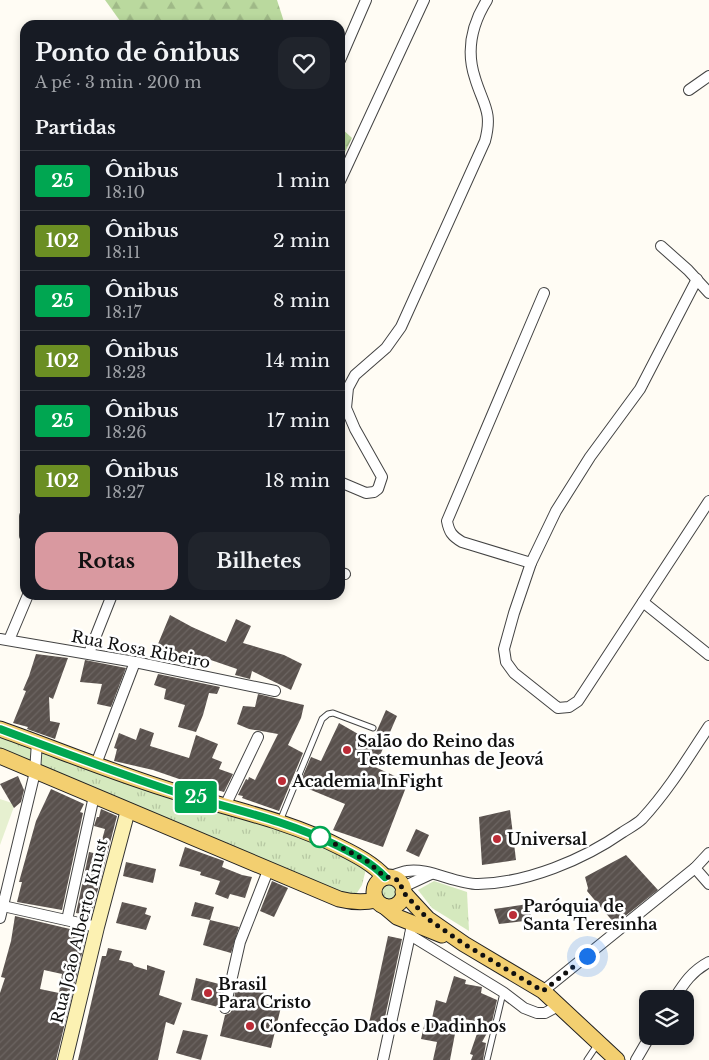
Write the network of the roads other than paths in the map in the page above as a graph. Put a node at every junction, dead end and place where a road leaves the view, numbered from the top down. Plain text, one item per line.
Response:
1 (366, 0) edge
2 (424, 0) edge
3 (487, 0) edge
4 (345, 48) edge
5 (709, 76) edge
6 (689, 90) dead end
7 (345, 170) edge
8 (661, 246) dead end
9 (697, 279) junction
10 (544, 293) dead end
11 (709, 293) edge
12 (345, 484) edge
13 (709, 501) edge
14 (531, 563) junction
15 (25, 600) edge
16 (110, 600) edge
17 (643, 602) junction
18 (4, 639) edge
19 (88, 653) junction
20 (709, 655) edge
21 (135, 662) junction
22 (275, 690) dead end
23 (709, 726) edge
24 (373, 728) dead end
25 (0, 729) edge
26 (258, 737) dead end
27 (37, 742) junction
28 (0, 756) edge
29 (96, 764) junction
30 (35, 772) junction
31 (94, 796) junction
32 (226, 806) junction
33 (128, 810) junction
34 (280, 822) junction
35 (709, 853) edge
36 (367, 861) junction
37 (269, 868) junction
38 (695, 868) junction
39 (431, 874) junction
40 (387, 877) junction
41 (709, 884) edge
42 (403, 889) junction
43 (348, 901) junction
44 (380, 903) junction
45 (3, 906) junction
46 (0, 918) edge
47 (67, 920) junction
48 (97, 927) junction
49 (411, 930) junction
50 (464, 944) junction
51 (709, 962) edge
52 (679, 990) edge
53 (543, 991) junction
54 (503, 992) junction
55 (560, 1006) junction
56 (225, 1008) dead end
57 (599, 1042) junction
58 (645, 1045) edge
59 (65, 1060) edge
60 (383, 1060) edge
61 (487, 1060) edge
62 (587, 1060) edge
63 (618, 1060) edge
64 (636, 1060) edge

1 - 4 street
2 - 7 street
3 - 12 street
5 - 6 street
8 - 9 street
9 - 11 street
9 - 14 street
10 - 14 street
13 - 17 street
14 - 17 street
15 - 18 street
16 - 19 street
17 - 20 street
18 - 19 street, Rua Rosa Ribeiro
19 - 21 street, Rua Rosa Ribeiro
21 - 22 street, Rua Rosa Ribeiro
21 - 29 street
23 - 39 street
24 - 34 lane
25 - 27 main road
26 - 32 street
27 - 29 main road
27 - 30 street
28 - 30 main road
29 - 32 main road
30 - 31 main road
30 - 45 street
31 - 33 main road
31 - 47 street
32 - 34 main road
33 - 37 main road
33 - 48 street, Rua João Alberto Knust
34 - 36 main road
35 - 38 street
36 - 40 main road
36 - 43 main road
37 - 43 main road
37 - 56 street
38 - 41 street
38 - 53 street
39 - 40 street
39 - 42 street
40 - 42 main road
40 - 44 main road
42 - 44 main road
42 - 50 main road
43 - 44 main road
44 - 49 main road
45 - 46 street
45 - 47 street
47 - 48 street
48 - 59 street, Rua João Alberto Knust
49 - 50 main road
49 - 54 street
49 - 60 street
50 - 53 main road
51 - 52 street
53 - 55 main road
54 - 55 street
54 - 61 lane
55 - 57 main road
57 - 62 lane
57 - 63 main road
58 - 64 street

